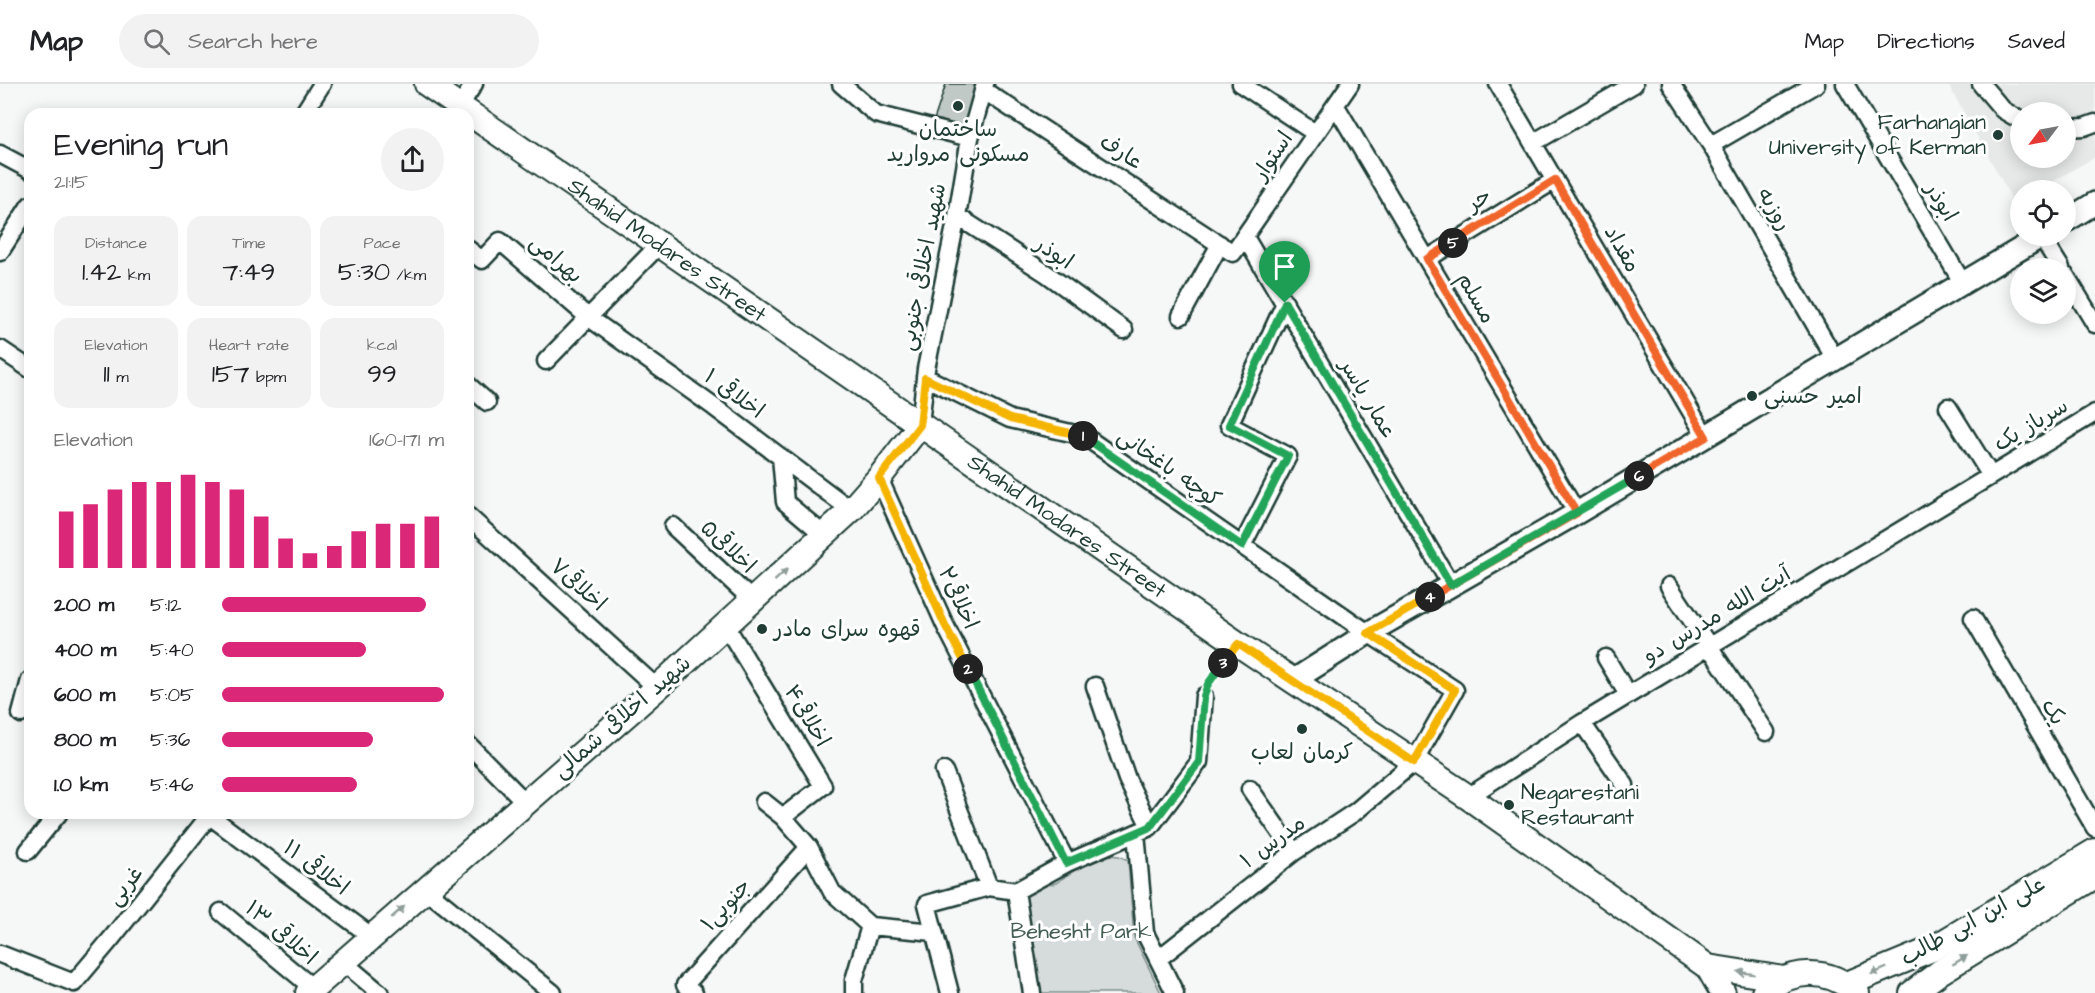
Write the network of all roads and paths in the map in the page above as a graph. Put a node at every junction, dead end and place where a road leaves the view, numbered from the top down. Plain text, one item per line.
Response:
1 (322, 84) edge
2 (427, 84) edge
3 (474, 84) edge
4 (841, 84) edge
5 (1241, 84) edge
6 (1350, 84) edge
7 (1498, 84) edge
8 (1634, 84) edge
9 (1671, 84) edge
10 (1816, 84) edge
11 (1845, 84) edge
12 (1981, 84) edge
13 (984, 87) edge
14 (459, 106) junction
15 (1336, 106) junction
16 (307, 108) edge
17 (462, 108) edge
18 (2010, 114) edge
19 (474, 116) edge
20 (2095, 123) edge
21 (2076, 127) edge
22 (1315, 133) junction
23 (970, 138) junction
24 (1533, 143) junction
25 (1711, 145) junction
26 (0, 154) edge
27 (24, 167) edge
28 (1555, 180) junction
29 (2095, 203) edge
30 (24, 214) edge
31 (2076, 215) edge
32 (957, 216) junction
33 (1245, 237) junction
34 (660, 244) junction
35 (2024, 246) edge
36 (1226, 249) junction
37 (0, 252) edge
38 (474, 254) edge
39 (1427, 259) junction
40 (1962, 282) junction
41 (2076, 293) edge
42 (1285, 303) junction
43 (1181, 316) dead end
44 (588, 317) junction
45 (2095, 324) edge
46 (1124, 330) dead end
47 (0, 349) edge
48 (1835, 359) junction
49 (546, 361) dead end
50 (24, 365) edge
51 (925, 378) junction
52 (474, 390) edge
53 (487, 402) dead end
54 (1947, 407) dead end
55 (2095, 413) edge
56 (920, 425) junction
57 (1706, 437) junction
58 (781, 457) junction
59 (1991, 476) junction
60 (879, 478) junction
61 (851, 510) junction
62 (1577, 513) junction
63 (474, 521) edge
64 (672, 526) dead end
65 (824, 535) junction
66 (1242, 546) junction
67 (1451, 585) junction
68 (1669, 586) dead end
69 (753, 601) junction
70 (1973, 618) dead end
71 (726, 626) junction
72 (1368, 633) junction
73 (1238, 644) junction
74 (1708, 647) junction
75 (1606, 658) dead end
76 (1294, 681) junction
77 (1095, 686) dead end
78 (657, 688) junction
79 (1628, 695) junction
80 (1204, 696) joint
81 (24, 703) edge
82 (21, 714) dead end
83 (1582, 723) junction
84 (1766, 732) dead end
85 (474, 750) edge
86 (1414, 762) junction
87 (944, 771) dead end
88 (1625, 785) dead end
89 (1250, 789) dead end
90 (1468, 797) junction
91 (525, 802) junction
92 (764, 802) dead end
93 (783, 817) junction
94 (54, 819) edge
95 (203, 819) edge
96 (214, 819) edge
97 (2095, 828) edge
98 (1143, 830) junction
99 (809, 847) junction
100 (28, 851) dead end
101 (2095, 851) edge
102 (1294, 852) junction
103 (1066, 863) junction
104 (2095, 876) edge
105 (989, 887) junction
106 (425, 889) junction
107 (1016, 891) junction
108 (221, 912) dead end
109 (870, 926) junction
110 (934, 932) junction
111 (371, 936) junction
112 (0, 954) edge
113 (1158, 959) junction
114 (342, 961) junction
115 (1708, 967) junction
116 (1784, 979) junction
117 (1852, 989) edge
118 (310, 991) edge
119 (380, 993) edge
120 (553, 993) edge
121 (693, 993) edge
122 (854, 993) edge
123 (950, 993) edge
124 (1032, 993) edge
125 (1175, 993) edge
126 (1723, 993) edge
127 (1764, 993) edge
128 (1912, 993) edge

1 - 16 street
2 - 14 main road, Shahid Modares Street
3 - 14 street
4 - 23 street
5 - 22 street
6 - 15 street, استوار
7 - 24 street, مقداد
8 - 24 street
9 - 25 street, روزبه
10 - 25 street
11 - 40 street, ابوذر
12 - 18 street
13 - 23 street, شهید اخلاقی جنوبی
13 - 36 street, عارف
14 - 17 main road, Shahid Modares Street
15 - 22 street, استوار
15 - 39 street, مسلم
19 - 34 main road, Shahid Modares Street
20 - 21 street
22 - 33 street, استوار
23 - 32 street, شهید اخلاقی جنوبی
24 - 28 street, مقداد
25 - 48 street, روزبه
26 - 27 street
28 - 39 street, حر
28 - 57 street, مقداد
29 - 31 street
30 - 37 street
32 - 46 street, ابوذر
32 - 51 street, شهید اخلاقی جنوبی
33 - 36 street, استوار
33 - 42 street, عمار یاسر
34 - 44 street
34 - 56 main road, Shahid Modares Street
35 - 40 street
36 - 43 street, استوار
38 - 44 street, بهرامی
39 - 62 street, مسلم
40 - 48 street
41 - 45 street
42 - 66 street
42 - 67 street, عمار یاسر
44 - 49 street
44 - 58 street, اخلاقی ۱
47 - 50 street
48 - 57 street
51 - 56 street, شهید اخلاقی جنوبی
51 - 66 street, کوچه باغخانی
52 - 53 street
54 - 59 street
55 - 59 street, سرباز یک
56 - 60 main road, شهید اخلاقی شمالی
56 - 73 main road, Shahid Modares Street
57 - 62 street
58 - 61 street, اخلاقی ۱
58 - 65 street
59 - 74 street, آیت الله مدرس دو
60 - 61 main road, شهید اخلاقی شمالی
60 - 103 street, اخلاقی۲
61 - 65 main road, شهید اخلاقی شمالی
62 - 67 street
63 - 78 street, اخلاقی۷
64 - 69 street, اخلاقی۵
69 -> 65 main road, شهید اخلاقی شمالی
66 - 72 street, کوچه باغخانی
67 - 72 street
68 - 74 street
69 - 71 main road, شهید اخلاقی شمالی
70 - 97 street, یک
71 - 78 main road, شهید اخلاقی شمالی
71 - 93 street, اخلاقی۴
72 - 76 street
72 - 86 street, کوچه باغخانی
73 - 76 main road, Shahid Modares Street
73 - 80 path
74 - 79 street, آیت الله مدرس دو
74 - 84 street
75 - 79 street
76 - 86 main road, Shahid Modares Street
77 - 98 street
78 - 91 main road, شهید اخلاقی شمالی
79 - 83 street, آیت الله مدرس دو
80 - 98 street
81 - 82 street
83 - 88 street
83 - 90 street, آیت الله مدرس دو
85 - 91 street
86 - 90 main road, Shahid Modares Street
86 - 102 street, مدرس ۱
87 - 105 street
89 - 102 street
90 - 115 main road, Shahid Modares Street
91 - 106 main road, شهید اخلاقی شمالی
92 - 93 street
93 - 99 street
94 - 100 street
95 - 112 street, غربی
96 - 111 street, اخلاقی ۱۱
98 - 103 street
98 - 113 street
99 - 109 street
99 - 121 street, جنوبی۱
101 -> 117 main road, علی ابن ابی طالب
102 - 113 street, مدرس ۱
103 - 107 street
128 -> 104 main road, علی ابن ابی طالب
105 - 107 street
105 - 110 street
111 -> 106 main road, شهید اخلاقی شمالی
106 - 120 street
107 - 124 street
108 - 118 street, اخلاقی ۱۳
109 - 110 street
109 - 122 street
110 - 123 street
111 - 114 main road, شهید اخلاقی شمالی
113 - 125 street
114 - 118 main road, شهید اخلاقی شمالی
114 - 119 street
116 -> 115 main road
115 - 126 main road
116 - 117 main road
116 - 127 main road

